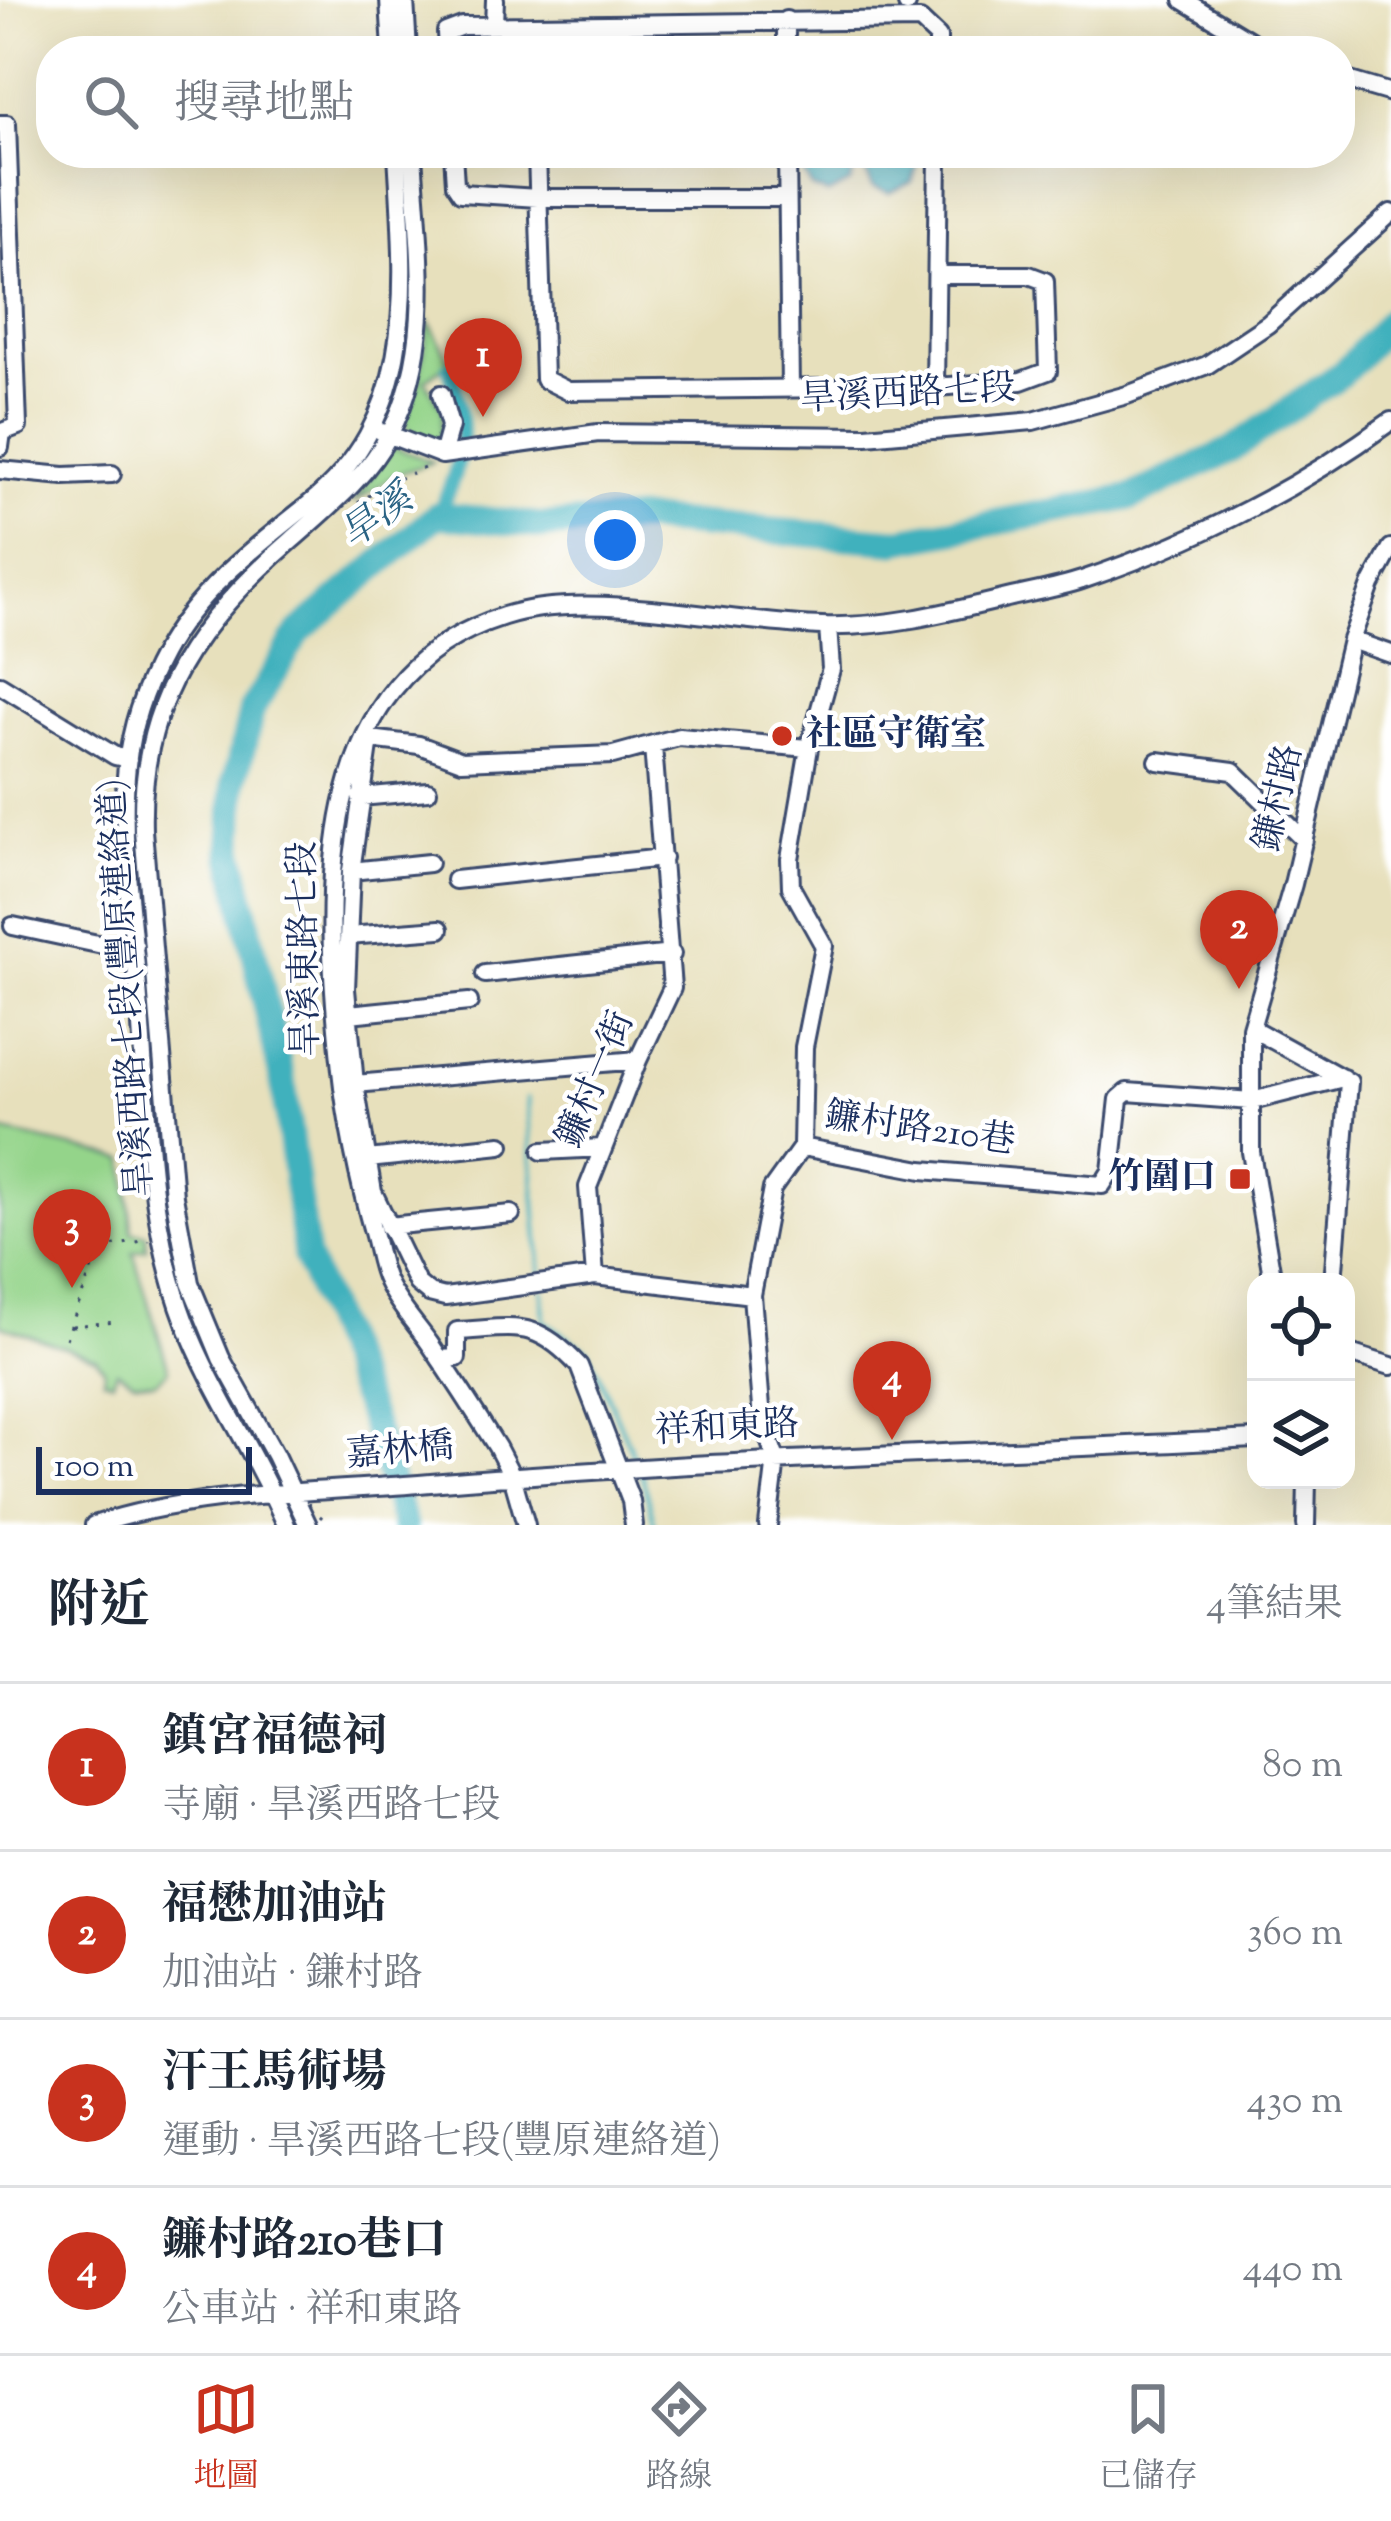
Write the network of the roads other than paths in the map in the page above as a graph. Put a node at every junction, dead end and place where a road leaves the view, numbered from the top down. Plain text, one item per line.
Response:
1 (389, 0) edge
2 (405, 0) edge
3 (495, 0) edge
4 (1183, 0) edge
5 (786, 20) junction
6 (494, 24) junction
7 (533, 25) junction
8 (391, 36) edge
9 (407, 36) edge
10 (446, 36) edge
11 (533, 36) edge
12 (786, 36) edge
13 (934, 36) edge
14 (1242, 36) edge
15 (1355, 82) edge
16 (1391, 93) edge
17 (0, 124) edge
18 (397, 168) edge
19 (413, 168) edge
20 (453, 168) edge
21 (537, 168) edge
22 (787, 168) edge
23 (938, 168) edge
24 (787, 198) junction
25 (538, 199) junction
26 (1391, 214) edge
27 (939, 275) junction
28 (935, 387) junction
29 (790, 388) junction
30 (441, 394) dead end
31 (1391, 421) edge
32 (380, 432) junction
33 (0, 447) edge
34 (454, 453) junction
35 (0, 470) edge
36 (112, 474) dead end
37 (1391, 548) edge
38 (828, 626) junction
39 (1351, 640) junction
40 (1391, 654) edge
41 (0, 685) edge
42 (653, 746) junction
43 (809, 748) junction
44 (128, 759) junction
45 (1158, 761) dead end
46 (428, 791) dead end
47 (360, 797) junction
48 (1304, 840) junction
49 (663, 858) junction
50 (429, 863) dead end
51 (351, 871) junction
52 (455, 880) dead end
53 (13, 926) dead end
54 (440, 929) dead end
55 (348, 936) junction
56 (135, 946) junction
57 (672, 954) junction
58 (485, 974) dead end
59 (469, 1002) dead end
60 (349, 1014) junction
61 (1251, 1028) junction
62 (638, 1060) junction
63 (1343, 1078) junction
64 (355, 1084) junction
65 (1252, 1101) junction
66 (501, 1145) dead end
67 (802, 1147) junction
68 (604, 1148) junction
69 (542, 1151) dead end
70 (368, 1160) junction
71 (512, 1214) dead end
72 (388, 1226) junction
73 (1271, 1273) edge
74 (1334, 1273) edge
75 (595, 1276) junction
76 (752, 1295) junction
77 (1355, 1355) edge
78 (440, 1359) junction
79 (1391, 1366) edge
80 (1247, 1439) edge
81 (776, 1459) junction
82 (616, 1467) junction
83 (512, 1476) junction
84 (490, 1478) joint
85 (1306, 1489) edge
86 (294, 1493) junction
87 (274, 1495) junction
88 (94, 1525) edge
89 (286, 1525) edge
90 (308, 1525) edge
91 (526, 1525) edge
92 (634, 1525) edge
93 (768, 1525) edge
94 (1306, 1525) edge

1 - 8 street
2 - 9 street
3 - 6 street
4 - 14 street
5 - 7 street
5 - 12 street
5 - 13 street
6 - 7 street
6 - 10 street
7 - 11 street
15 - 16 street
17 - 33 street
18 - 32 street
19 - 32 street
20 - 25 street
21 - 25 street
22 - 24 street
23 - 27 street
24 - 25 street
24 - 29 street
25 - 29 street
26 - 34 street, 旱溪西路七段
27 - 28 street
27 - 28 street
28 - 29 street
30 - 34 street
31 - 38 street, 旱溪東路七段
32 - 34 street, 旱溪西路七段
32 - 44 street, 旱溪西路七段(豐原連絡道)
32 - 86 street, 旱溪西路七段(豐原連絡道)
35 - 36 street
37 - 39 street, 鎌村路
38 - 43 street
38 - 78 street, 旱溪東路七段
39 - 40 street
39 - 48 street, 鎌村路
41 - 44 street
42 - 43 street
42 - 47 street
42 - 49 street, 鐮村一街
43 - 67 street
44 - 56 street, 旱溪西路七段(豐原連絡道)
45 - 48 street
46 - 47 street
47 - 51 street
48 - 61 street, 鎌村路
49 - 52 street
49 - 57 street, 鐮村一街
50 - 51 street
51 - 55 street
53 - 56 street
54 - 55 street
55 - 60 street
56 - 87 street, 旱溪西路七段(豐原連絡道)
57 - 58 street
57 - 62 street, 鐮村一街
59 - 60 street
60 - 64 street
61 - 63 street
61 - 65 street, 鎌村路
62 - 64 street
62 - 68 street, 鐮村一街
63 - 65 street, 鐮村路210巷
63 - 74 street
64 - 70 street
65 - 67 street, 鐮村路210巷
65 - 73 street, 鎌村路
66 - 70 street
67 - 76 street, 鐮村路210巷
68 - 69 street
68 - 75 street, 鐮村一街
70 - 72 street
71 - 72 street
72 - 75 street
75 - 76 street
76 - 81 street, 鐮村路210巷
77 - 79 street
78 - 82 street
78 - 83 street, 旱溪東路七段
80 - 81 street, 祥和東路
81 - 82 street, 祥和東路
81 - 93 street, 鐮村路210巷
82 - 83 street, 祥和東路
82 - 92 street
83 - 84 street, 祥和東路
83 - 91 street, 旱溪東路七段
84 - 86 street, 嘉林橋
85 - 94 street
86 - 87 street
86 - 90 street, 旱溪西路七段(豐原連絡道)
87 - 88 street
87 - 89 street, 旱溪西路七段(豐原連絡道)

